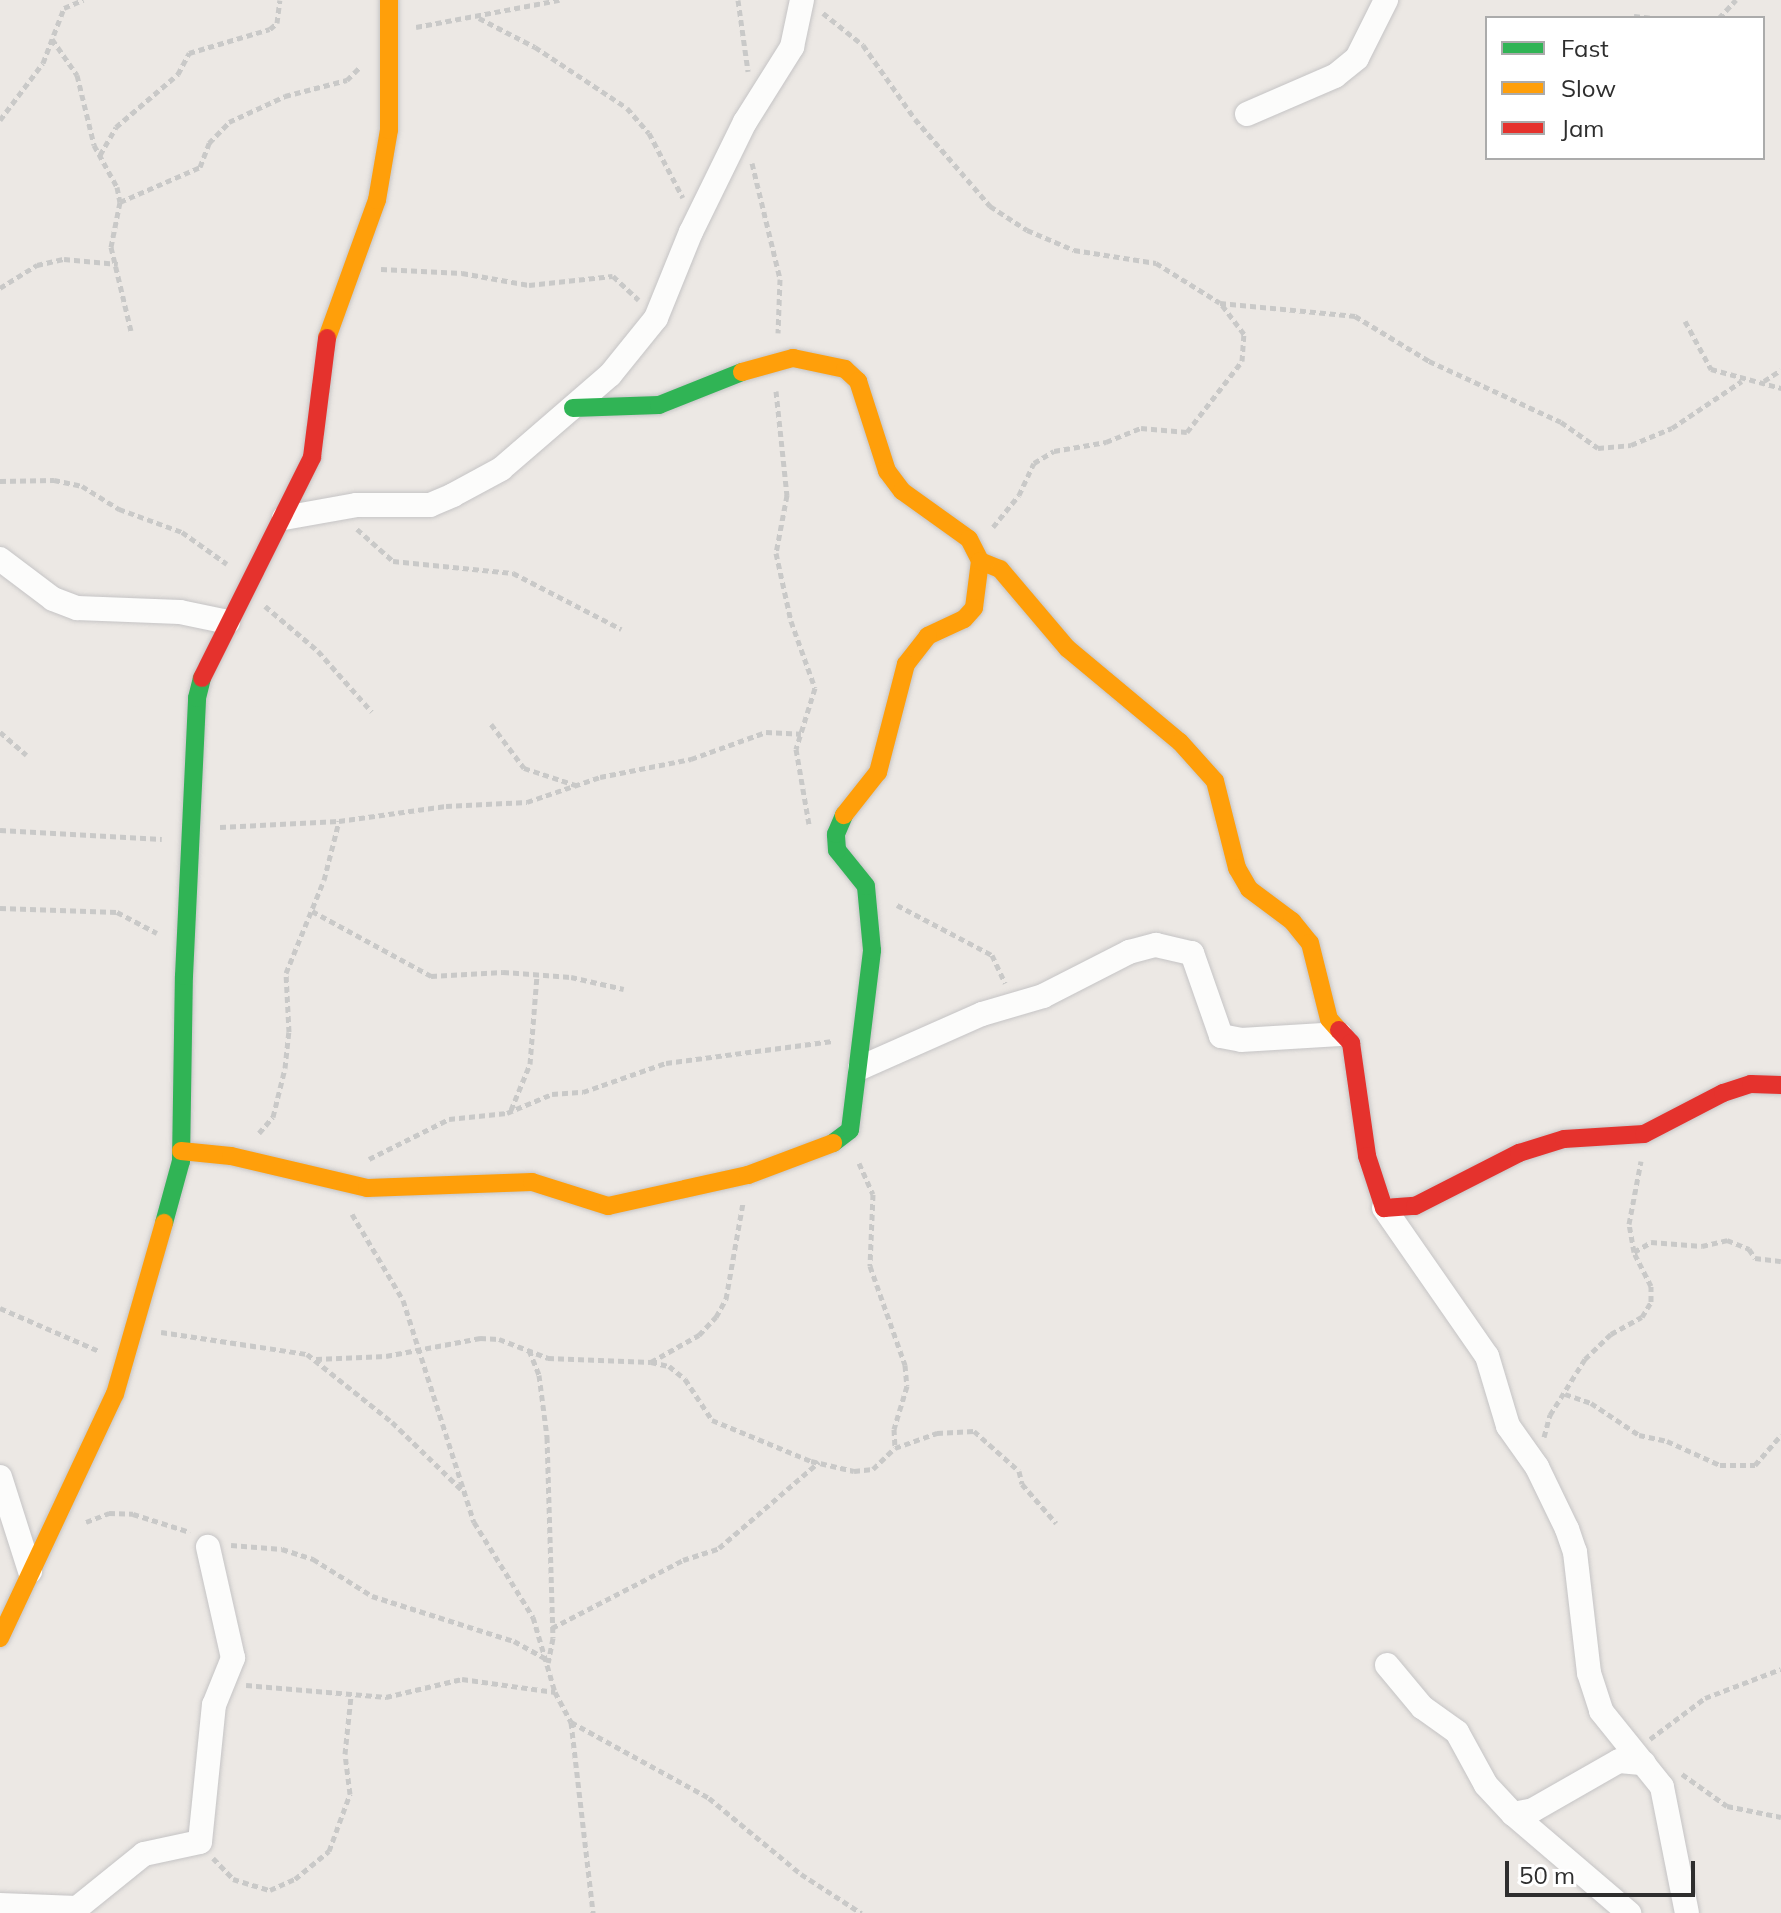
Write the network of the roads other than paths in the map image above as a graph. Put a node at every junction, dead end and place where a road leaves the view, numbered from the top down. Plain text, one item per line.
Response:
1 (389, 0) edge
2 (1386, 0) edge
3 (808, 4) edge
4 (1247, 114) dead end
5 (573, 408) junction
6 (284, 518) junction
7 (0, 559) edge
8 (980, 561) junction
9 (228, 622) junction
10 (1340, 1034) junction
11 (861, 1061) junction
12 (1781, 1085) edge
13 (181, 1151) junction
14 (1384, 1208) junction
15 (0, 1477) edge
16 (208, 1547) road end
17 (30, 1571) junction
18 (0, 1638) edge
19 (1387, 1665) dead end
20 (1640, 1758) junction
21 (1513, 1814) junction
22 (0, 1905) edge
23 (1629, 1913) edge
24 (1687, 1913) edge

1 - 6 street
2 - 4 street
3 - 5 street
5 - 6 street
5 - 8 street
6 - 9 street
7 - 9 street
8 - 10 street
8 - 11 street
9 - 13 street
10 - 11 street
10 - 14 street
11 - 13 street
12 - 14 street
13 - 17 street
14 - 20 street
15 - 17 street
16 - 22 street
17 - 18 street
19 - 21 street
20 - 21 street
20 - 24 street
21 - 23 street

